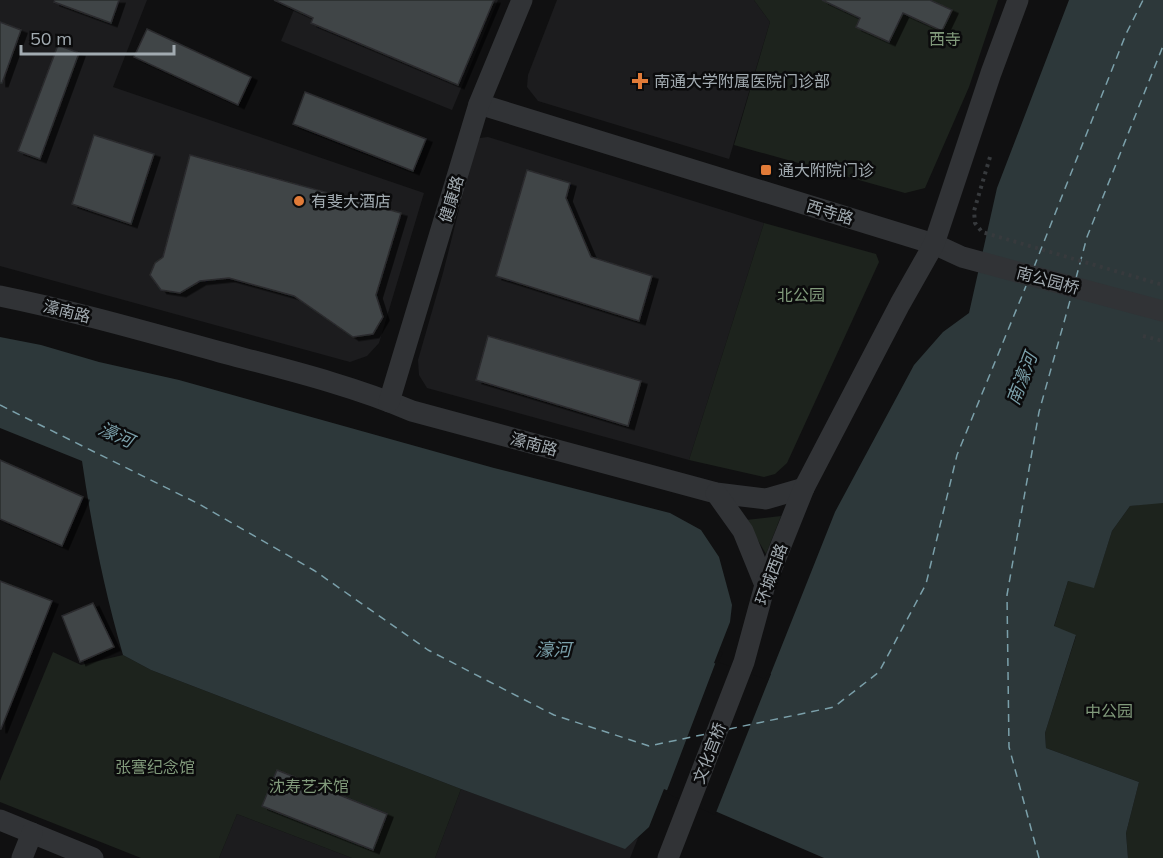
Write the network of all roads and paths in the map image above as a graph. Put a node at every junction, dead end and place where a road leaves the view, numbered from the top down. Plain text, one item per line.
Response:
1 (522, 0) edge
2 (1018, 0) edge
3 (479, 104) junction
4 (990, 157) dead end
5 (934, 244) junction
6 (1163, 285) edge
7 (0, 296) edge
8 (1163, 311) edge
9 (1143, 336) dead end
10 (1163, 341) edge
11 (389, 402) junction
12 (804, 488) junction
13 (716, 493) junction
14 (765, 585) junction
15 (744, 662) joint
16 (0, 820) edge
17 (32, 833) junction
18 (670, 851) edge
19 (22, 858) edge
20 (93, 858) edge

1 - 3 street, 健康路
2 - 5 street
3 - 5 street, 西寺路
3 - 11 street, 健康路
4 - 6 path
5 - 8 street, 南公园桥
5 - 12 street
7 - 11 street, 濠南路
9 - 10 path
11 - 13 street, 濠南路
12 - 13 street, 濠南路
12 - 14 street, 环城西路
13 - 14 street
14 - 15 street, 环城西路
15 - 18 street, 文化宫桥
16 - 17 street
17 - 19 street
17 - 20 street

